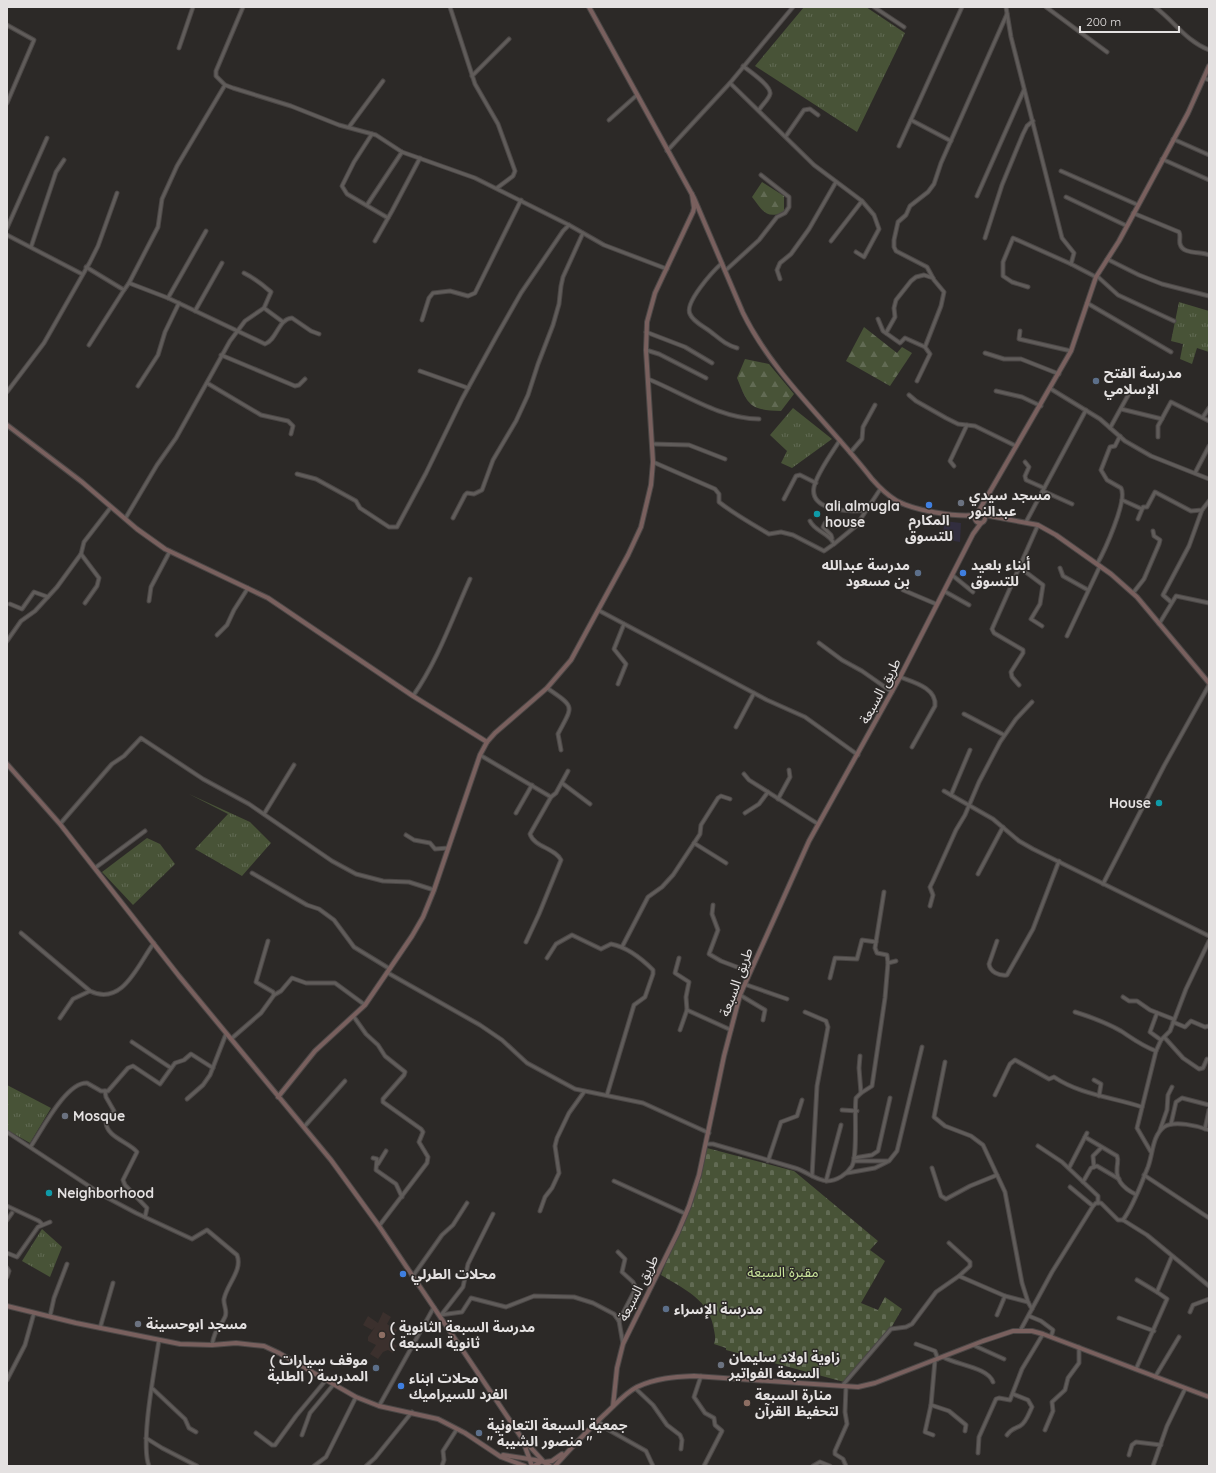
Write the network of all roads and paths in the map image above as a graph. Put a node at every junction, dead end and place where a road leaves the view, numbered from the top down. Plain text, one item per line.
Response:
1 (193, 7) edge
2 (244, 7) edge
3 (450, 7) edge
4 (589, 7) edge
5 (793, 7) edge
6 (874, 7) edge
7 (962, 7) edge
8 (1006, 7) edge
9 (1046, 7) edge
10 (1155, 7) edge
11 (1007, 14) junction
12 (7, 25) edge
13 (904, 27) dead end
14 (509, 39) dead end
15 (179, 48) dead end
16 (1209, 50) edge
17 (1107, 52) dead end
18 (743, 66) junction
19 (1209, 66) edge
20 (472, 76) junction
21 (1204, 78) junction
22 (1209, 80) edge
23 (383, 82) dead end
24 (730, 83) junction
25 (225, 85) junction
26 (1024, 89) junction
27 (637, 95) junction
28 (7, 103) edge
29 (759, 110) junction
30 (818, 115) dead end
31 (609, 120) dead end
32 (911, 120) junction
33 (1033, 122) junction
34 (348, 127) junction
35 (372, 134) junction
36 (786, 136) junction
37 (47, 138) dead end
38 (1173, 139) junction
39 (951, 140) junction
40 (899, 146) dead end
41 (667, 151) junction
42 (402, 152) junction
43 (1209, 155) edge
44 (420, 158) junction
45 (1162, 159) junction
46 (64, 160) dead end
47 (1062, 171) dead end
48 (761, 175) dead end
49 (1209, 180) edge
50 (836, 182) junction
51 (497, 188) junction
52 (117, 193) dead end
53 (692, 194) junction
54 (977, 196) dead end
55 (1066, 197) dead end
56 (521, 200) junction
57 (862, 201) junction
58 (367, 204) junction
59 (1138, 205) junction
60 (1134, 212) junction
61 (388, 218) junction
62 (569, 225) junction
63 (1126, 226) junction
64 (7, 228) edge
65 (206, 231) dead end
66 (583, 233) junction
67 (7, 235) edge
68 (986, 238) dead end
69 (375, 241) dead end
70 (831, 241) dead end
71 (32, 247) junction
72 (856, 252) dead end
73 (1209, 255) edge
74 (1107, 259) junction
75 (222, 263) dead end
76 (722, 263) junction
77 (1071, 264) junction
78 (86, 267) junction
79 (667, 269) junction
80 (725, 271) junction
81 (244, 273) dead end
82 (82, 274) junction
83 (1097, 277) junction
84 (932, 278) junction
85 (780, 279) dead end
86 (129, 283) junction
87 (1028, 287) dead end
88 (124, 290) junction
89 (1209, 296) edge
90 (168, 298) junction
91 (179, 303) junction
92 (1087, 303) junction
93 (264, 308) junction
94 (195, 311) junction
95 (878, 319) dead end
96 (422, 320) dead end
97 (1174, 321) dead end
98 (283, 322) junction
99 (236, 331) junction
100 (1020, 331) dead end
101 (646, 332) junction
102 (886, 333) junction
103 (319, 334) dead end
104 (90, 345) dead end
105 (925, 347) junction
106 (737, 348) dead end
107 (646, 350) junction
108 (1071, 351) junction
109 (1171, 352) dead end
110 (985, 353) dead end
111 (221, 355) junction
112 (712, 363) dead end
113 (420, 371) dead end
114 (1059, 374) junction
115 (706, 378) dead end
116 (306, 379) dead end
117 (648, 379) junction
118 (918, 381) dead end
119 (207, 383) junction
120 (138, 386) dead end
121 (468, 388) junction
122 (1051, 389) junction
123 (996, 390) dead end
124 (1132, 390) dead end
125 (7, 392) edge
126 (909, 395) dead end
127 (875, 405) dead end
128 (1041, 406) junction
129 (1209, 408) edge
130 (1121, 409) junction
131 (1086, 410) junction
132 (1203, 417) junction
133 (758, 419) dead end
134 (1162, 419) junction
135 (1209, 421) edge
136 (7, 424) edge
137 (967, 425) junction
138 (1110, 428) junction
139 (291, 434) dead end
140 (1120, 436) junction
141 (1158, 437) dead end
142 (840, 440) junction
143 (653, 444) junction
144 (1016, 446) junction
145 (1209, 446) edge
146 (850, 453) junction
147 (725, 459) dead end
148 (653, 462) junction
149 (1025, 462) dead end
150 (954, 466) dead end
151 (1195, 473) junction
152 (297, 474) dead end
153 (1209, 479) edge
154 (816, 483) junction
155 (881, 488) junction
156 (1043, 490) junction
157 (784, 498) dead end
158 (1122, 500) junction
159 (1209, 501) edge
160 (984, 503) junction
161 (1072, 504) dead end
162 (111, 507) junction
163 (1142, 509) junction
164 (867, 510) junction
165 (1202, 510) junction
166 (976, 515) junction
167 (984, 515) junction
168 (966, 516) junction
169 (453, 518) dead end
170 (125, 519) junction
171 (996, 519) junction
172 (1138, 519) dead end
173 (810, 521) dead end
174 (976, 521) junction
175 (1026, 522) junction
176 (825, 523) dead end
177 (982, 523) junction
178 (1038, 525) junction
179 (1153, 531) dead end
180 (973, 534) junction
181 (832, 538) junction
182 (834, 544) junction
183 (170, 551) junction
184 (81, 554) junction
185 (1099, 565) junction
186 (1019, 568) junction
187 (1060, 568) dead end
188 (952, 575) junction
189 (470, 579) dead end
190 (248, 588) junction
191 (903, 590) dead end
192 (1088, 590) junction
193 (944, 591) junction
194 (973, 592) dead end
195 (1133, 593) junction
196 (48, 597) junction
197 (1209, 597) edge
198 (149, 601) dead end
199 (1171, 602) junction
200 (85, 603) dead end
201 (1208, 603) edge
202 (10, 604) dead end
203 (936, 604) junction
204 (969, 605) dead end
205 (598, 610) junction
206 (624, 624) junction
207 (1159, 624) junction
208 (1042, 626) dead end
209 (217, 635) dead end
210 (1067, 636) dead end
211 (7, 642) edge
212 (819, 643) dead end
213 (900, 677) junction
214 (618, 684) dead end
215 (1209, 684) edge
216 (1019, 685) dead end
217 (547, 688) junction
218 (892, 692) junction
219 (754, 693) junction
220 (413, 696) junction
221 (1032, 702) dead end
222 (964, 714) dead end
223 (736, 727) dead end
224 (1004, 735) junction
225 (487, 742) junction
226 (912, 747) dead end
227 (561, 750) dead end
228 (970, 750) dead end
229 (480, 755) junction
230 (858, 755) junction
231 (7, 764) edge
232 (294, 765) dead end
233 (789, 770) dead end
234 (568, 771) dead end
235 (744, 774) dead end
236 (562, 783) junction
237 (532, 785) junction
238 (944, 791) dead end
239 (768, 792) junction
240 (951, 795) junction
241 (550, 797) junction
242 (778, 798) junction
243 (730, 799) dead end
244 (590, 804) dead end
245 (970, 804) junction
246 (516, 813) dead end
247 (745, 813) dead end
248 (264, 814) junction
249 (60, 824) junction
250 (818, 824) junction
251 (1003, 827) junction
252 (145, 831) dead end
253 (406, 835) dead end
254 (694, 843) junction
255 (448, 848) junction
256 (1058, 861) junction
257 (726, 863) dead end
258 (95, 868) junction
259 (252, 872) dead end
260 (978, 874) dead end
261 (1103, 884) junction
262 (434, 890) junction
263 (884, 892) dead end
264 (713, 905) dead end
265 (930, 906) dead end
266 (22, 933) dead end
267 (1209, 936) edge
268 (268, 941) dead end
269 (997, 941) dead end
270 (1209, 941) edge
271 (526, 942) dead end
272 (876, 942) junction
273 (154, 943) junction
274 (622, 947) junction
275 (547, 958) dead end
276 (680, 958) dead end
277 (896, 961) dead end
278 (888, 963) junction
279 (389, 971) junction
280 (750, 972) junction
281 (830, 978) dead end
282 (744, 984) junction
283 (90, 991) junction
284 (274, 995) junction
285 (740, 996) junction
286 (1123, 997) dead end
287 (787, 999) dead end
288 (366, 1005) junction
289 (687, 1010) junction
290 (805, 1012) dead end
291 (1075, 1012) dead end
292 (1158, 1013) junction
293 (354, 1017) junction
294 (60, 1018) dead end
295 (763, 1020) dead end
296 (1173, 1020) junction
297 (1209, 1026) edge
298 (680, 1030) dead end
299 (730, 1030) junction
300 (226, 1034) junction
301 (1165, 1038) junction
302 (231, 1039) junction
303 (1161, 1040) junction
304 (132, 1042) dead end
305 (922, 1047) dead end
306 (1156, 1051) junction
307 (860, 1056) dead end
308 (1207, 1059) dead end
309 (945, 1062) dead end
310 (171, 1068) junction
311 (213, 1068) junction
312 (1094, 1080) dead end
313 (344, 1081) dead end
314 (1172, 1087) dead end
315 (105, 1091) junction
316 (584, 1092) junction
317 (861, 1093) junction
318 (607, 1095) junction
319 (995, 1095) dead end
320 (1099, 1096) junction
321 (278, 1097) junction
322 (890, 1098) dead end
323 (187, 1099) dead end
324 (802, 1100) dead end
325 (1176, 1102) junction
326 (1168, 1104) junction
327 (1209, 1105) edge
328 (1142, 1107) junction
329 (842, 1110) dead end
330 (1209, 1110) edge
331 (857, 1111) junction
332 (1171, 1124) junction
333 (841, 1125) dead end
334 (304, 1127) junction
335 (1207, 1129) edge
336 (7, 1132) edge
337 (1160, 1132) junction
338 (709, 1133) junction
339 (1087, 1133) dead end
340 (1085, 1136) junction
341 (707, 1144) junction
342 (30, 1146) junction
343 (1038, 1146) dead end
344 (1101, 1148) junction
345 (386, 1151) dead end
346 (1151, 1152) junction
347 (373, 1158) dead end
348 (854, 1159) junction
349 (768, 1161) junction
350 (887, 1162) junction
351 (378, 1164) junction
352 (1094, 1166) junction
353 (932, 1168) dead end
354 (1069, 1168) junction
355 (846, 1173) junction
356 (997, 1175) junction
357 (1144, 1175) junction
358 (812, 1176) junction
359 (614, 1180) dead end
360 (1119, 1180) junction
361 (826, 1181) junction
362 (1083, 1182) junction
363 (1070, 1187) dead end
364 (1135, 1194) junction
365 (402, 1197) junction
366 (1098, 1202) junction
367 (466, 1204) dead end
368 (7, 1206) edge
369 (1094, 1206) junction
370 (540, 1211) dead end
371 (12, 1213) dead end
372 (492, 1214) dead end
373 (686, 1214) junction
374 (146, 1217) junction
375 (1209, 1218) edge
376 (7, 1220) edge
377 (1123, 1220) junction
378 (50, 1222) dead end
379 (42, 1224) junction
380 (379, 1226) junction
381 (949, 1244) dead end
382 (618, 1252) dead end
383 (7, 1253) edge
384 (1172, 1256) junction
385 (67, 1264) dead end
386 (7, 1268) edge
387 (413, 1276) junction
388 (958, 1276) junction
389 (7, 1277) edge
390 (1137, 1280) dead end
391 (113, 1283) dead end
392 (1209, 1286) edge
393 (1157, 1292) junction
394 (1005, 1296) junction
395 (1209, 1299) edge
396 (1028, 1302) junction
397 (7, 1306) edge
398 (434, 1307) junction
399 (1032, 1309) junction
400 (1190, 1312) dead end
401 (34, 1313) junction
402 (441, 1315) junction
403 (997, 1315) dead end
404 (50, 1316) junction
405 (1029, 1316) junction
406 (1119, 1318) dead end
407 (619, 1320) junction
408 (100, 1328) junction
409 (1020, 1331) junction
410 (1154, 1331) junction
411 (1043, 1334) junction
412 (1051, 1337) junction
413 (1179, 1337) dead end
414 (158, 1340) junction
415 (623, 1344) junction
416 (916, 1344) dead end
417 (212, 1345) junction
418 (973, 1345) junction
419 (1078, 1347) junction
420 (944, 1357) junction
421 (936, 1359) junction
422 (1004, 1359) dead end
423 (1136, 1369) junction
424 (701, 1376) junction
425 (1155, 1377) junction
426 (7, 1380) edge
427 (326, 1380) junction
428 (993, 1382) dead end
429 (334, 1384) junction
430 (844, 1387) junction
431 (635, 1388) junction
432 (153, 1389) junction
433 (1185, 1389) junction
434 (1013, 1394) junction
435 (356, 1397) junction
436 (1209, 1397) edge
437 (931, 1405) junction
438 (379, 1406) junction
439 (613, 1406) junction
440 (412, 1412) junction
441 (598, 1421) junction
442 (458, 1428) junction
443 (1046, 1430) dead end
444 (965, 1431) dead end
445 (196, 1432) dead end
446 (256, 1433) dead end
447 (302, 1435) dead end
448 (932, 1435) dead end
449 (1007, 1435) dead end
450 (521, 1437) junction
451 (146, 1438) junction
452 (1160, 1445) junction
453 (569, 1449) junction
454 (680, 1449) dead end
455 (978, 1453) dead end
456 (497, 1454) junction
457 (1129, 1456) dead end
458 (529, 1460) junction
459 (544, 1462) junction
460 (149, 1466) edge
461 (197, 1466) edge
462 (314, 1466) edge
463 (366, 1466) edge
464 (442, 1466) edge
465 (525, 1466) edge
466 (533, 1466) edge
467 (550, 1466) edge
468 (555, 1466) edge
469 (653, 1466) edge
470 (704, 1466) edge
471 (813, 1466) edge
472 (830, 1466) edge
473 (846, 1466) edge
474 (1153, 1466) edge

1 - 15 street
2 - 25 street
3 - 20 street
4 - 27 street
5 - 18 street
6 - 13 street
7 - 32 street
8 - 11 street
9 - 17 street
10 - 16 street
11 - 26 street
11 - 39 street
12 - 28 street
14 - 20 street
18 - 24 street
18 - 29 street
19 - 21 street
20 - 51 street
21 - 22 street
21 - 38 street
23 - 34 street
24 - 29 street
24 - 41 street
25 - 34 street
25 - 86 street
26 - 33 street
26 - 54 street
27 - 31 street
27 - 41 street
29 - 36 street
30 - 36 street
32 - 39 street
32 - 40 street
33 - 68 street
33 - 77 street
34 - 35 street
35 - 42 street
35 - 58 street
36 - 50 street
37 - 64 street
38 - 43 street
38 - 45 street
39 - 84 street
41 - 53 street
42 - 44 street
42 - 58 street
44 - 51 street
44 - 61 street
45 - 49 street
45 - 59 street
46 - 71 street
47 - 59 street
48 - 80 street
50 - 57 street
50 - 85 street
51 - 56 street
52 - 78 street
53 - 76 street
53 - 79 street
55 - 63 street
56 - 62 street
56 - 96 street
57 - 70 street
57 - 72 street
58 - 61 street
59 - 60 street
60 - 63 street
60 - 73 street
61 - 69 street
62 - 66 street
62 - 121 street
63 - 74 street
65 - 90 street
66 - 79 street
66 - 169 street
67 - 71 street
71 - 82 street
74 - 83 street
74 - 89 street
75 - 94 street
76 - 80 street
76 - 106 street
77 - 83 street
77 - 87 street
78 - 82 street
78 - 88 street
79 - 101 street
80 - 142 street
81 - 93 street
82 - 125 street
83 - 92 street
83 - 97 street
84 - 102 street
84 - 105 street
86 - 88 street
86 - 90 street
88 - 104 street
90 - 91 street
91 - 94 street
91 - 120 street
92 - 108 street
92 - 109 street
93 - 98 street
93 - 99 street
94 - 99 street
95 - 102 street
98 - 99 street
98 - 103 street
99 - 111 street
100 - 108 street
101 - 107 street
101 - 112 street
102 - 105 street
105 - 118 street
107 - 115 street
107 - 117 street
108 - 114 street
110 - 114 street
111 - 116 street
111 - 119 street
113 - 121 street
114 - 122 street
117 - 133 street
117 - 143 street
119 - 139 street
119 - 170 street
121 - 152 street
122 - 128 street
122 - 131 street
123 - 128 street
124 - 130 street
126 - 137 street
127 - 146 street
128 - 144 street
129 - 132 street
130 - 134 street
130 - 138 street
131 - 138 street
131 - 156 street
132 - 134 street
132 - 135 street
134 - 141 street
136 - 162 street
137 - 144 street
137 - 150 street
138 - 140 street
140 - 151 street
140 - 158 street
142 - 146 street
142 - 154 street
143 - 147 street
143 - 148 street
144 - 160 street
145 - 151 street
146 - 155 street
148 - 182 street
148 - 205 street
149 - 156 street
151 - 153 street
154 - 157 street
154 - 164 street
155 - 164 street
155 - 168 street
156 - 161 street
156 - 175 street
158 - 163 street
158 - 185 street
159 - 165 street
160 - 166 street
160 - 167 street
162 - 170 street
162 - 184 street
163 - 165 street
163 - 172 street
164 - 182 street
165 - 199 street
166 - 167 street
166 - 168 street
166 - 174 street
167 - 171 street
167 - 177 street
168 - 174 street
170 - 183 street
171 - 175 street
171 - 177 street
173 - 181 street
174 - 177 street
174 - 180 street
175 - 178 street
176 - 181 street
177 - 180 street
178 - 185 street
178 - 186 street
179 - 195 street
180 - 188 street, طريق السبعة
181 - 182 street
183 - 190 street
183 - 198 street
184 - 196 street
184 - 200 street
185 - 192 street
185 - 195 street
186 - 208 street
186 - 216 street
187 - 192 street
188 - 193 street, طريق السبعة
188 - 194 street
189 - 220 street
190 - 209 street
190 - 220 street
191 - 203 street
192 - 210 street
193 - 203 street, طريق السبعة
193 - 204 street
195 - 207 street
196 - 202 street
196 - 211 street
197 - 201 street
199 - 201 street
199 - 207 street
203 - 213 street, طريق السبعة
205 - 206 street
205 - 217 street
206 - 214 street
206 - 219 street
207 - 215 street
212 - 218 street
213 - 218 street, طريق السبعة
213 - 226 street
215 - 261 street
217 - 225 street
217 - 227 street
218 - 230 street, طريق السبعة
219 - 223 street
219 - 230 street
220 - 225 street
221 - 224 street
222 - 224 street
224 - 245 street
225 - 229 street
228 - 240 street
229 - 237 street
229 - 255 street
230 - 250 street, طريق السبعة
231 - 249 street
232 - 248 street
233 - 242 street
234 - 236 street
235 - 239 street
236 - 241 street
236 - 244 street
237 - 241 street
237 - 246 street
238 - 240 street
239 - 242 street
239 - 247 street
240 - 245 street
241 - 271 street
242 - 250 street
243 - 254 street
245 - 251 street
245 - 265 street
248 - 249 street
248 - 262 street
249 - 258 street
250 - 280 street, طريق السبعة
251 - 256 street
251 - 260 street
252 - 258 street
253 - 255 street
254 - 257 street
254 - 274 street
255 - 262 street
256 - 261 street
256 - 269 street
258 - 273 street
259 - 279 street
261 - 267 street
262 - 279 street
263 - 272 street
264 - 280 street
266 - 283 street
268 - 284 street
270 - 296 street
272 - 278 street
272 - 281 street
273 - 283 street
273 - 300 street
274 - 275 street
274 - 318 street
276 - 289 street
277 - 278 street
278 - 317 street
279 - 288 street
279 - 316 street
280 - 282 street, طريق السبعة
282 - 285 street, طريق السبعة
282 - 287 street
283 - 294 street
284 - 288 street
284 - 302 street
285 - 295 street
285 - 299 street, طريق السبعة
286 - 292 street
288 - 293 street
289 - 298 street
289 - 299 street
290 - 358 street
291 - 306 street
292 - 296 street
292 - 303 street
293 - 321 street
293 - 365 street
296 - 297 street
296 - 301 street
299 - 338 street, طريق السبعة
300 - 302 street
300 - 311 street
301 - 303 street
301 - 308 street
302 - 321 street
303 - 306 street
304 - 310 street
305 - 350 street
306 - 328 street
307 - 317 street
309 - 356 street
310 - 311 street
310 - 315 street
311 - 323 street
312 - 320 street
313 - 334 street
314 - 326 street
315 - 342 street
315 - 374 street
316 - 318 street
316 - 370 street
317 - 331 street
318 - 338 street
319 - 320 street
320 - 328 street
321 - 334 street
322 - 348 street
324 - 349 street
325 - 326 street
325 - 327 street
325 - 332 street
326 - 337 street
328 - 346 street
329 - 331 street
330 - 335 street
331 - 348 street
332 - 335 street
332 - 337 street
333 - 361 street
334 - 380 street
336 - 342 street
337 - 346 street
338 - 341 street, طريق السبعة
339 - 340 street
340 - 344 street
340 - 354 street
341 - 349 street
341 - 373 street, طريق السبعة
342 - 374 street
343 - 354 street
344 - 352 street
344 - 360 street
345 - 351 street
346 - 357 street
347 - 351 street
348 - 350 street
348 - 355 street
349 - 358 street
350 - 355 street
351 - 365 street
352 - 360 street
352 - 362 street
353 - 356 street
354 - 362 street
355 - 361 street
356 - 396 street
357 - 364 street
357 - 375 street
358 - 361 street
359 - 373 street
360 - 364 street
362 - 366 street
363 - 369 street
364 - 377 street
365 - 380 street
366 - 369 street
366 - 377 street
367 - 387 street
368 - 379 street
369 - 399 street
371 - 376 street
372 - 402 street
373 - 415 street, طريق السبعة
374 - 417 street
377 - 384 street
378 - 379 street
379 - 383 street
380 - 387 street
381 - 388 street
382 - 407 street
384 - 392 street
384 - 393 street
385 - 404 street
386 - 389 street
387 - 398 street
388 - 394 street
388 - 430 street
390 - 393 street
391 - 408 street
393 - 410 street
394 - 396 street
394 - 403 street
395 - 400 street
396 - 399 street
397 - 401 street
398 - 402 street
398 - 438 street
399 - 405 street
401 - 404 street
401 - 426 street
402 - 407 street
402 - 450 street
404 - 408 street
405 - 409 street
405 - 412 street
406 - 410 street
407 - 415 street
408 - 414 street
409 - 411 street
409 - 418 street
410 - 423 street
411 - 412 street
411 - 434 street
412 - 419 street
413 - 425 street
414 - 417 street
414 - 432 street
415 - 439 street, طريق السبعة
416 - 421 street
417 - 427 street
418 - 420 street
418 - 422 street
419 - 423 street
419 - 443 street
420 - 421 street
420 - 428 street
421 - 430 street
421 - 437 street
423 - 425 street
424 - 430 street
424 - 431 street
424 - 470 street
425 - 433 street
427 - 429 street
427 - 446 street
429 - 435 street
429 - 447 street
430 - 473 street
431 - 439 street
431 - 454 street
432 - 445 street
432 - 451 street
433 - 436 street
433 - 452 street
434 - 449 street
434 - 455 street
435 - 438 street
435 - 462 street
437 - 444 street
437 - 448 street
438 - 440 street
439 - 441 street
440 - 442 street
440 - 463 street
441 - 453 street
441 - 469 street
442 - 456 street
442 - 464 street
450 - 458 street
450 - 459 street
451 - 460 street
451 - 461 street
452 - 457 street
452 - 474 street
453 - 459 street
453 - 468 street
456 - 458 street
456 - 465 street
458 - 459 street
458 - 466 street
459 - 466 street
459 - 467 street
471 - 472 street

